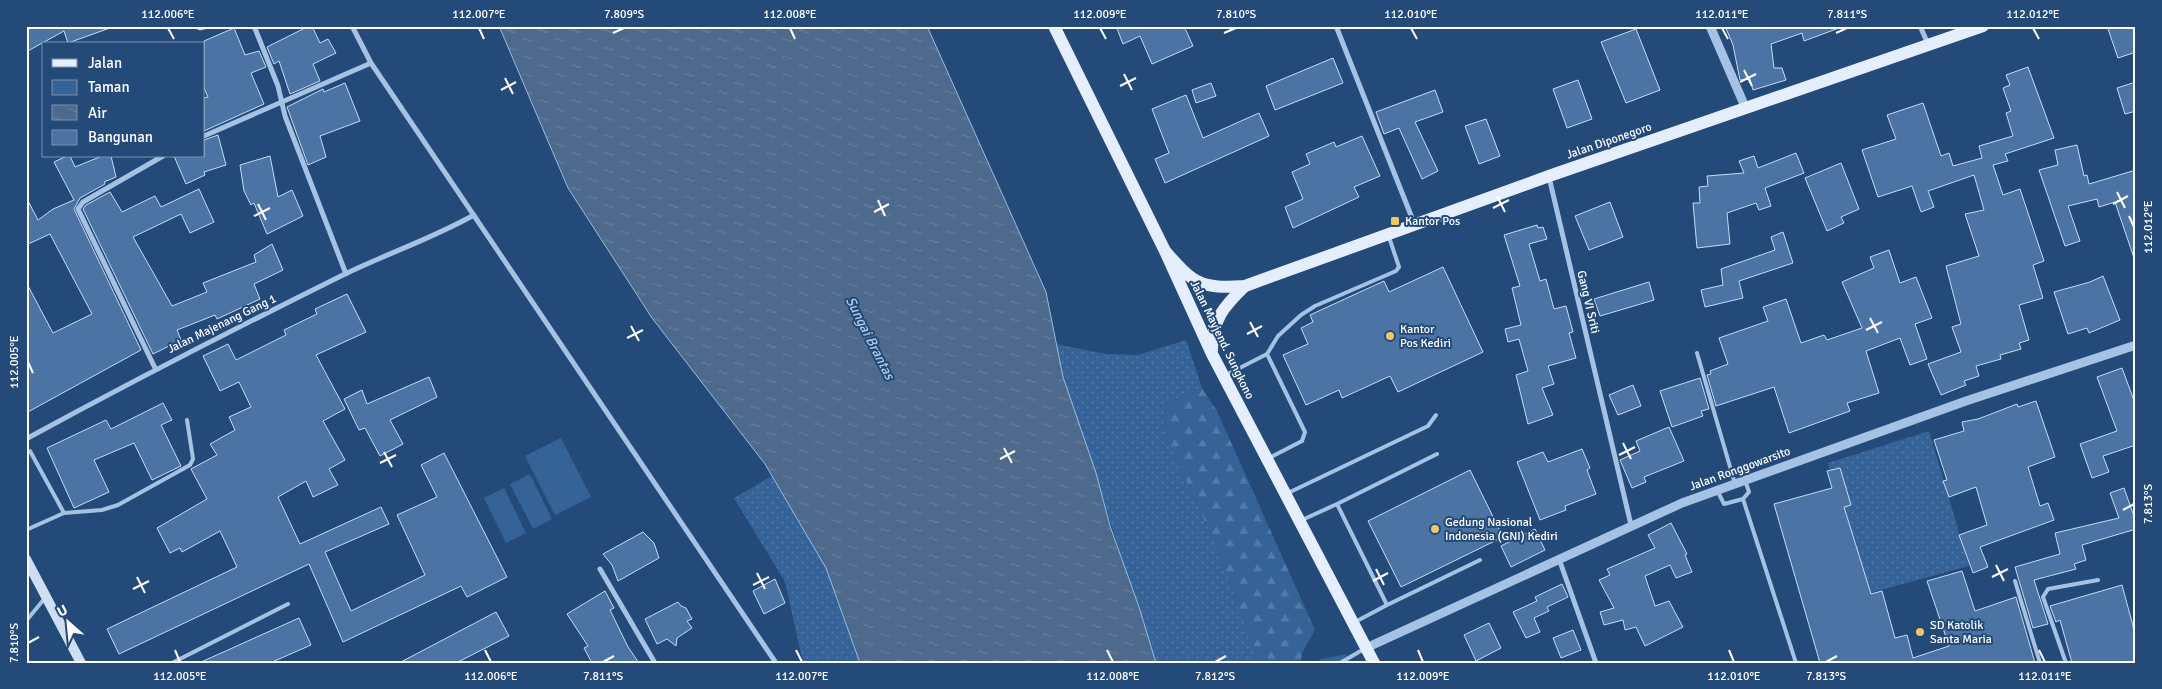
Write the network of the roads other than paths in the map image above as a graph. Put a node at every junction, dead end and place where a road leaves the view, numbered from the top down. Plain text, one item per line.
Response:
1 (196, 26) edge
2 (208, 26) edge
3 (254, 26) edge
4 (352, 26) edge
5 (1054, 26) edge
6 (1336, 26) edge
7 (1710, 26) edge
8 (1920, 26) edge
9 (1983, 26) edge
10 (1928, 45) junction
11 (371, 63) junction
12 (281, 101) junction
13 (1746, 108) junction
14 (205, 136) edge
15 (159, 158) edge
16 (1549, 176) junction
17 (474, 215) junction
18 (1415, 225) junction
19 (1388, 234) junction
20 (1164, 251) junction
21 (346, 274) junction
22 (1245, 286) junction
23 (2136, 345) edge
24 (1697, 353) dead end
25 (1212, 354) junction
26 (1267, 354) junction
27 (155, 368) junction
28 (1223, 376) junction
29 (1436, 415) dead end
30 (187, 420) dead end
31 (26, 439) edge
32 (26, 453) edge
33 (1437, 454) dead end
34 (1267, 459) junction
35 (1745, 480) junction
36 (1735, 484) junction
37 (1717, 490) junction
38 (1286, 494) junction
39 (1743, 499) junction
40 (1336, 504) junction
41 (64, 513) junction
42 (1300, 521) junction
43 (1631, 525) junction
44 (26, 530) edge
45 (26, 559) edge
46 (1559, 559) junction
47 (1480, 560) dead end
48 (600, 569) dead end
49 (2098, 580) dead end
50 (2015, 581) dead end
51 (46, 596) junction
52 (288, 604) dead end
53 (1387, 605) junction
54 (26, 621) edge
55 (1353, 623) junction
56 (1366, 648) junction
57 (81, 663) edge
58 (172, 663) edge
59 (655, 663) edge
60 (776, 663) edge
61 (1340, 663) edge
62 (1374, 663) edge
63 (1596, 663) edge
64 (1796, 663) edge
65 (2040, 663) edge
66 (2066, 663) edge

1 - 2 street
3 - 12 street
4 - 11 street
5 - 20 main road, Jalan Mayjend. Sungkono
6 - 18 street
7 - 13 street
8 - 10 street
9 - 10 main road, Jalan Diponegoro
10 - 13 main road, Jalan Diponegoro
11 - 12 street
11 - 17 street
12 - 14 street
12 - 21 street
13 - 16 main road, Jalan Diponegoro
15 - 27 street
16 - 18 main road, Jalan Diponegoro
16 - 43 street, Gang VI Sriti
17 - 21 street, Jalan Majenang Gang 1
17 - 60 street
18 - 19 main road, Jalan Diponegoro
19 - 22 main road, Jalan Diponegoro
19 - 26 lane
20 - 22 main road, Jalan Diponegoro
20 - 25 main road, Jalan Mayjend. Sungkono
21 - 27 street, Jalan Majenang Gang 1
22 - 25 main road, Jalan Diponegoro
23 - 35 street, Jalan Ronggowarsito
24 - 36 lane
25 - 28 main road, Jalan Mayjend. Sungkono
26 - 28 lane
26 - 34 lane
27 - 31 street, Jalan Majenang Gang 1
28 - 34 main road, Jalan Mayjend. Sungkono
29 - 38 lane
30 - 41 lane
32 - 41 lane
33 - 40 lane
34 - 38 main road, Jalan Mayjend. Sungkono
35 - 36 street, Jalan Ronggowarsito
35 - 39 lane
36 - 37 street, Jalan Ronggowarsito
37 - 39 lane
37 - 43 street, Jalan Ronggowarsito
38 - 42 main road, Jalan Mayjend. Sungkono
39 - 64 lane
40 - 42 lane
40 - 53 lane
41 - 44 lane
42 - 55 main road, Jalan Mayjend. Sungkono
43 - 46 street, Jalan Ronggowarsito
45 - 51 main road
46 - 56 street, Jalan Ronggowarsito
46 - 63 street
47 - 53 lane
48 - 59 street
49 - 66 lane
50 - 65 lane
51 - 54 lane
51 - 57 main road
52 - 58 lane
53 - 55 lane
55 - 56 main road, Jalan Mayjend. Sungkono
56 - 61 lane
56 - 62 main road, Jalan Mayjend. Sungkono

